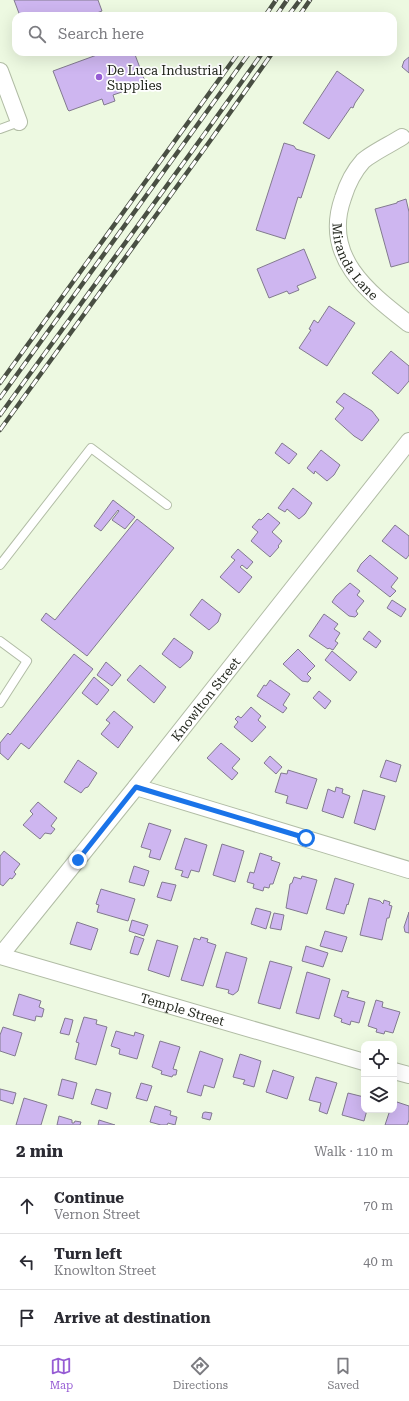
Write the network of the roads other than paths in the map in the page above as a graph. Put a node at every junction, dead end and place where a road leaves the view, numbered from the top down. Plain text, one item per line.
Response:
1 (0, 71) edge
2 (19, 122) joint
3 (0, 129) edge
4 (402, 137) dead end
5 (409, 324) edge
6 (409, 441) edge
7 (167, 505) dead end
8 (0, 565) edge
9 (0, 641) edge
10 (0, 703) edge
11 (136, 787) junction
12 (409, 870) edge
13 (0, 956) edge
14 (361, 1061) edge
15 (397, 1072) edge
16 (409, 1075) edge

1 - 2 street
2 - 3 lane
4 - 5 street, Miranda Lane
6 - 11 street, Knowlton Street
7 - 8 lane
9 - 10 lane
11 - 12 street
11 - 13 street, Knowlton Street
13 - 14 street, Temple Street
15 - 16 street

